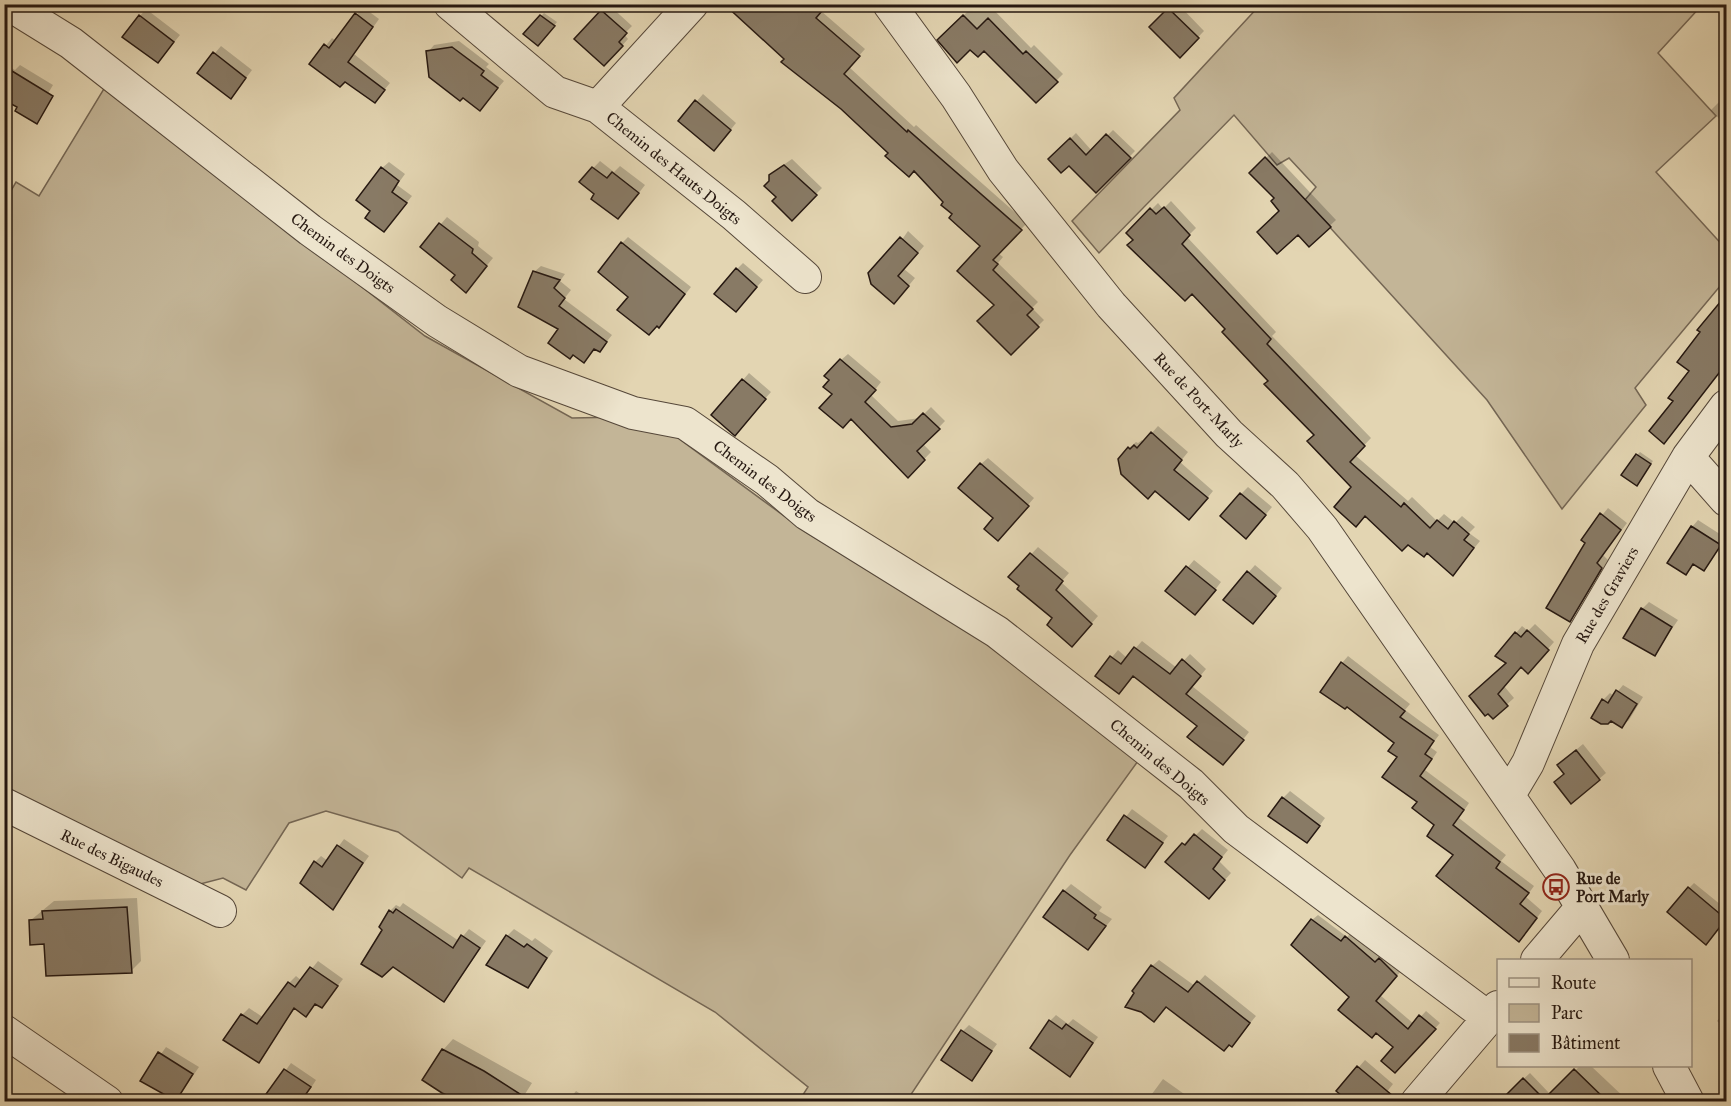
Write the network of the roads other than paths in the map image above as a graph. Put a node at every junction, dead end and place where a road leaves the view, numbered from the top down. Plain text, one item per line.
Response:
1 (8, 4) edge
2 (450, 4) edge
3 (692, 4) edge
4 (889, 4) edge
5 (598, 107) junction
6 (805, 277) dead end
7 (1726, 406) edge
8 (1688, 457) junction
9 (1726, 500) edge
10 (1509, 795) junction
11 (4, 804) edge
12 (1582, 907) junction
13 (220, 911) dead end
14 (1538, 959) edge
15 (1612, 959) edge
16 (1494, 1012) edge
17 (4, 1031) edge
18 (4, 1051) edge
19 (1670, 1067) edge
20 (78, 1101) edge
21 (107, 1101) edge
22 (1417, 1101) edge
23 (1688, 1101) edge

1 - 16 street, Chemin des Doigts
2 - 5 street, Chemin des Hauts Doigts
3 - 5 street
4 - 10 street, Rue de Port-Marly
5 - 6 street, Chemin des Hauts Doigts
7 - 8 street, Rue des Graviers
8 - 9 street
8 - 10 street, Rue des Graviers
10 - 12 street, Rue de Port-Marly
11 - 13 street, Rue des Bigaudes
12 - 14 street
12 - 15 street, Rue de Port-Marly
16 - 22 street
17 - 21 street
18 - 20 street
19 - 23 street

